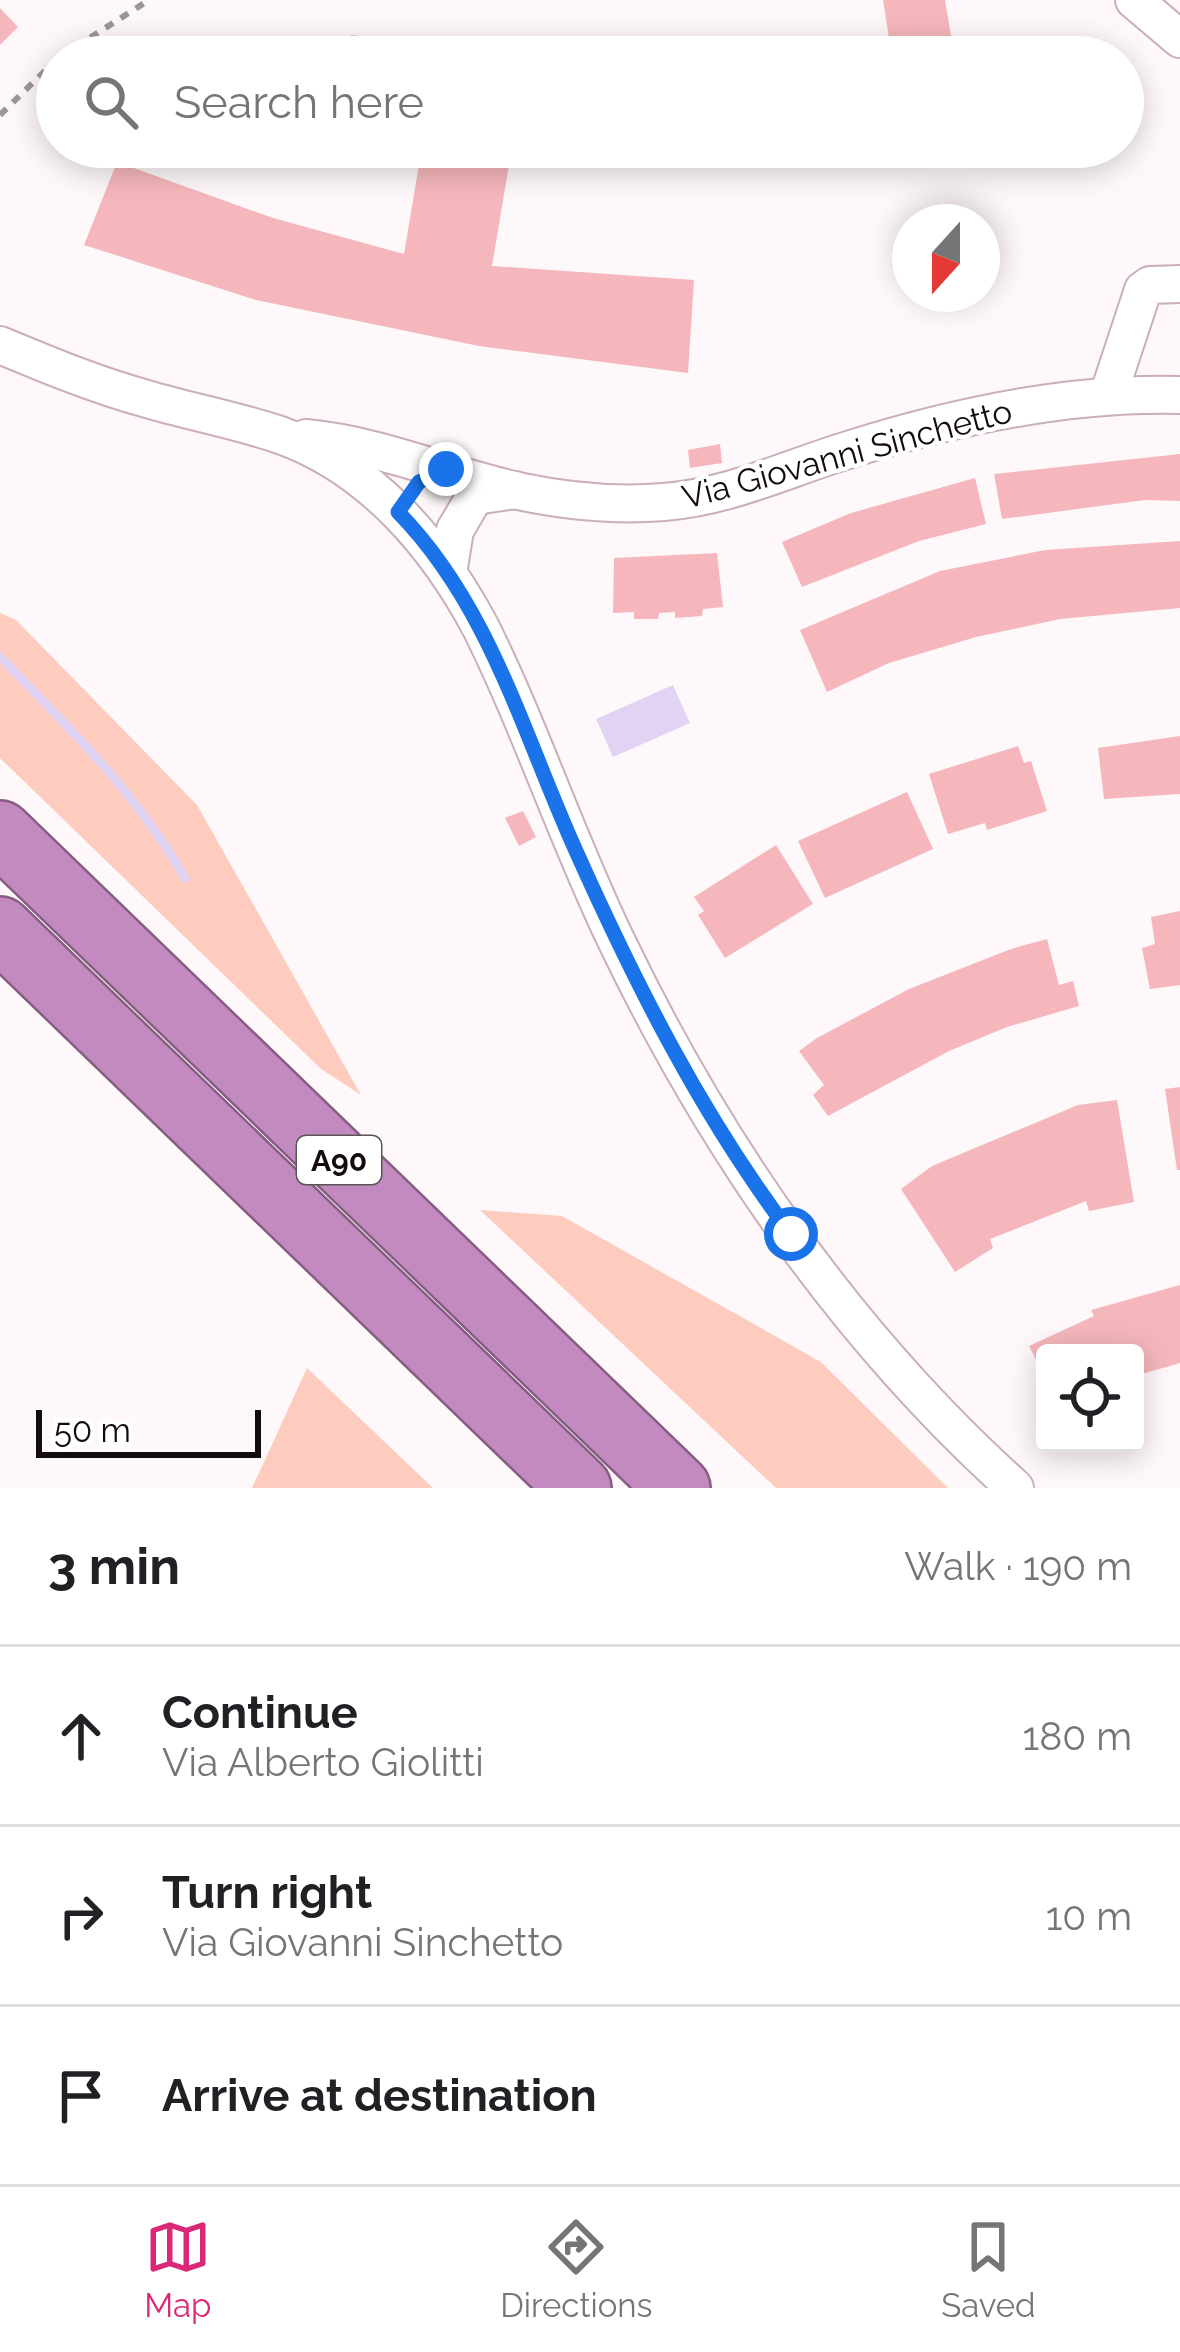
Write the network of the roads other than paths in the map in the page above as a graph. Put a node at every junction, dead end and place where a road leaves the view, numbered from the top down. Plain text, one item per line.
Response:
1 (1134, 0) edge
2 (1180, 39) edge
3 (1180, 284) edge
4 (0, 345) edge
5 (1180, 395) edge
6 (1108, 396) junction
7 (286, 437) junction
8 (446, 469) junction
9 (514, 490) junction
10 (475, 496) junction
11 (398, 512) junction
12 (448, 573) junction
13 (0, 832) edge
14 (0, 929) edge
15 (401, 1318) junction
16 (551, 1488) edge
17 (579, 1488) edge
18 (678, 1488) edge
19 (1015, 1488) edge

1 - 2 street
3 - 6 street
4 - 7 street
5 - 6 street, Via Giovanni Sinchetto
6 - 9 street, Via Giovanni Sinchetto
7 - 8 street, Via Giovanni Sinchetto
7 - 11 street
8 - 9 street, Via Giovanni Sinchetto
8 - 11 street
9 - 10 street, Via Giovanni Sinchetto
10 - 11 street, Via Giovanni Sinchetto
10 - 12 street
11 - 12 street
12 - 19 street
13 - 18 highway, A90
14 - 15 highway, A90
15 - 16 highway
15 - 17 highway, A90

